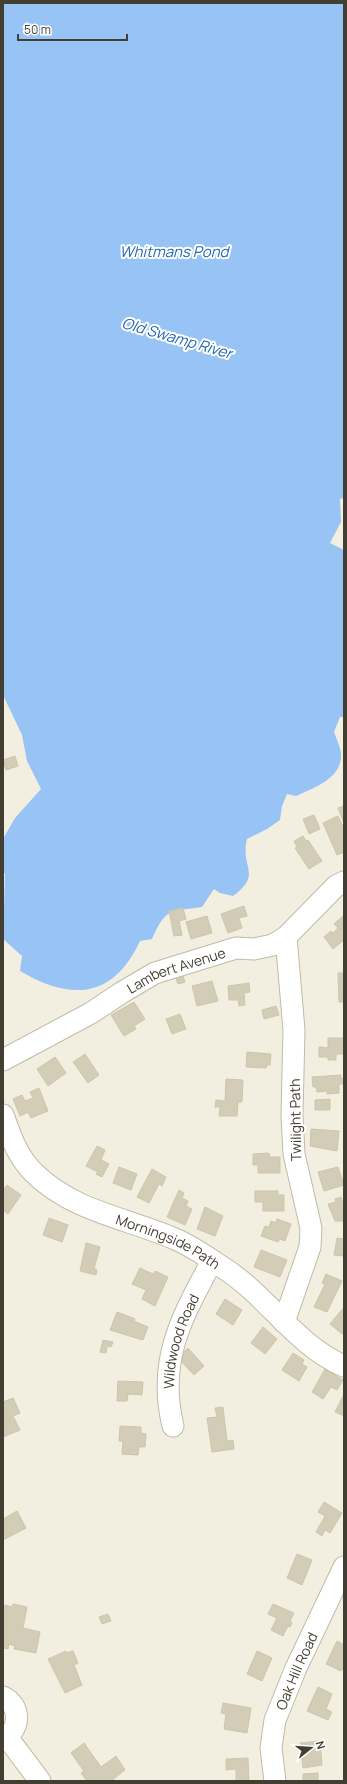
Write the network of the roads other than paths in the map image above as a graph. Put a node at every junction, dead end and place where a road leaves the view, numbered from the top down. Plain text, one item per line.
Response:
1 (344, 882) edge
2 (286, 937) junction
3 (3, 1060) edge
4 (3, 1115) edge
5 (212, 1261) junction
6 (284, 1322) junction
7 (344, 1366) edge
8 (173, 1426) dead end
9 (344, 1567) edge
10 (3, 1697) edge
11 (5, 1738) edge
12 (40, 1781) edge
13 (275, 1781) edge

1 - 2 street, Lambert Avenue
2 - 3 street, Lambert Avenue
2 - 6 street, Twilight Path
4 - 5 street, Morningside Path
5 - 6 street, Morningside Path
5 - 8 street, Wildwood Road
6 - 7 street, Morningside Path
9 - 13 street, Oak Hill Road
10 - 11 street
11 - 12 street

